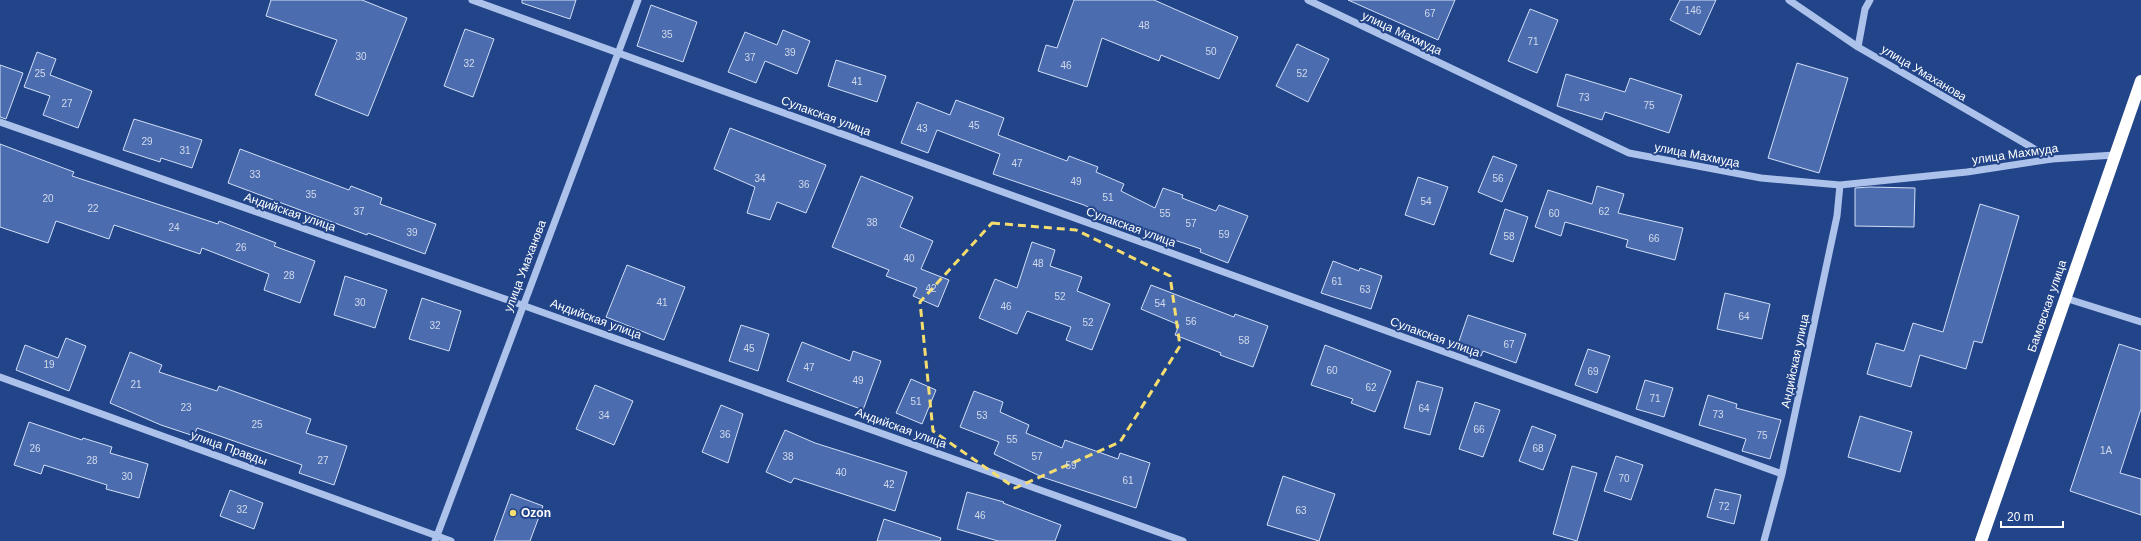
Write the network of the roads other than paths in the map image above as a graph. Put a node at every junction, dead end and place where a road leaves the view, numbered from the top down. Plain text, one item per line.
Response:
1 (472, 0) edge
2 (638, 0) edge
3 (1308, 0) edge
4 (1790, 0) edge
5 (1870, 0) edge
6 (1858, 47) junction
7 (618, 53) junction
8 (2141, 81) edge
9 (0, 122) edge
10 (2115, 155) junction
11 (2052, 160) junction
12 (1840, 185) junction
13 (2065, 298) junction
14 (522, 305) junction
15 (2141, 322) edge
16 (0, 377) edge
17 (1782, 474) junction
18 (436, 538) edge
19 (451, 541) edge
20 (1184, 541) edge
21 (1764, 541) edge
22 (1980, 541) edge

1 - 7 street, Сулакская улица
2 - 7 street, улица Умаханова
3 - 12 street, улица Махмуда
4 - 6 street, улица Умаханова
5 - 6 street
6 - 11 street, улица Умаханова
7 - 14 street, улица Умаханова
7 - 17 street, Сулакская улица
8 - 10 highway, Бамовская улица
9 - 14 street, Андийская улица
10 - 11 street, улица Махмуда
10 - 13 highway, Бамовская улица
11 - 12 street, улица Махмуда
12 - 17 street, Андийская улица
13 - 15 street
13 - 22 highway, Бамовская улица
14 - 18 street, улица Умаханова
14 - 20 street, Андийская улица
16 - 18 street, улица Правды
17 - 21 street, Андийская улица
18 - 19 street, улица Правды

